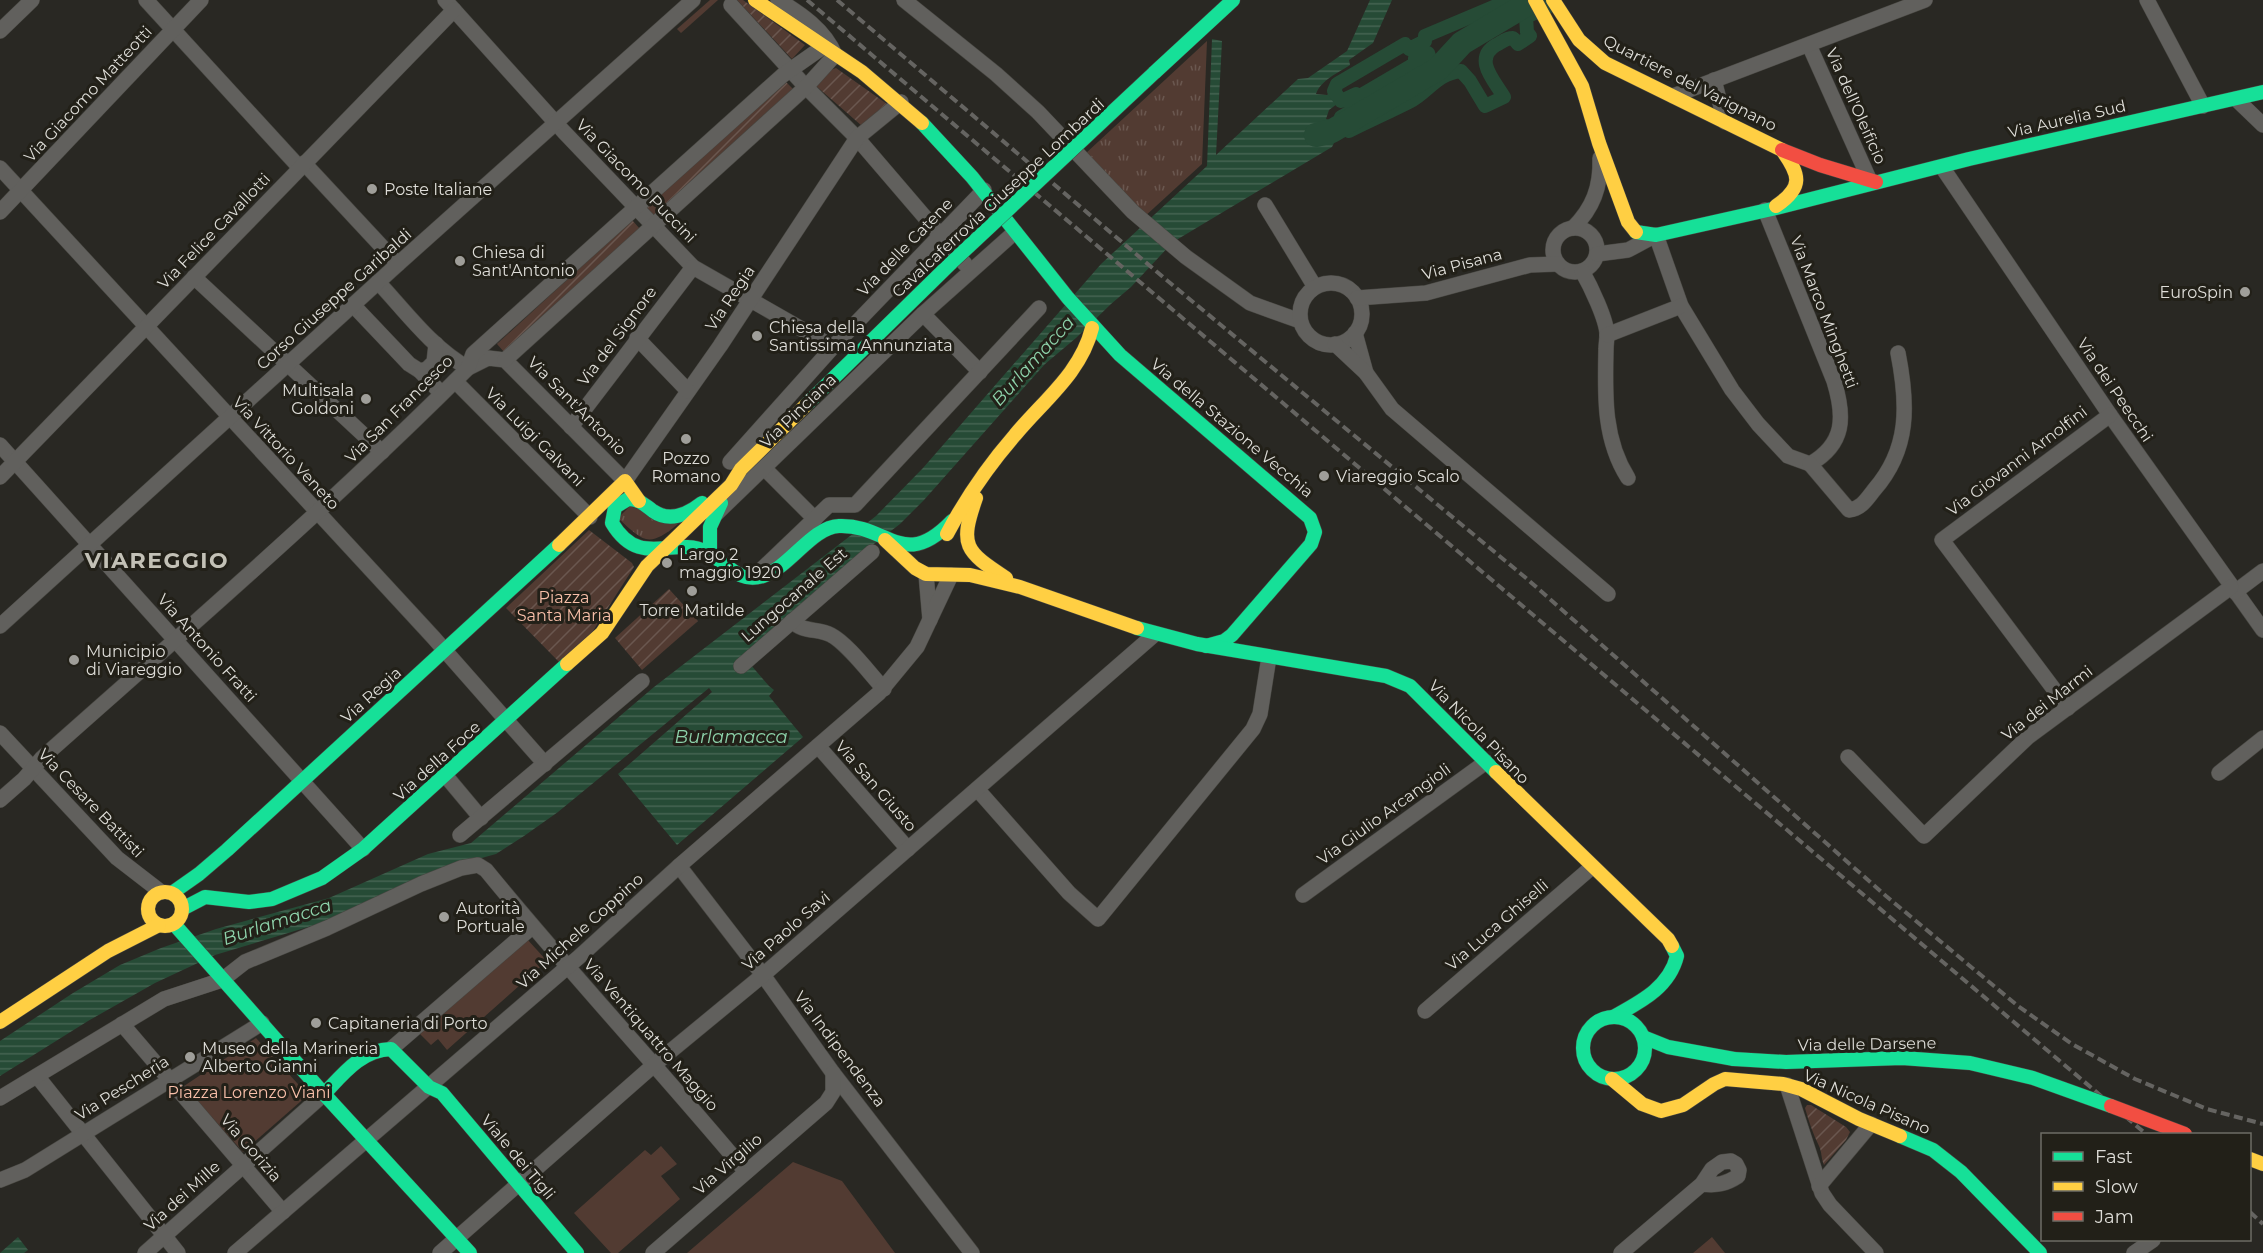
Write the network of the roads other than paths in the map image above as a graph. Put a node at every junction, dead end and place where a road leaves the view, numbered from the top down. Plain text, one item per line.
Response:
1 (32, 0) edge
2 (146, 0) edge
3 (201, 0) edge
4 (693, 0) edge
5 (754, 0) edge
6 (778, 0) edge
7 (904, 0) edge
8 (1233, 0) edge
9 (1535, 0) edge
10 (1553, 0) edge
11 (1925, 0) edge
12 (2147, 0) edge
13 (449, 5) edge
14 (731, 5) dead end
15 (173, 30) junction
16 (0, 31) edge
17 (1809, 45) junction
18 (829, 51) junction
19 (791, 69) junction
20 (1714, 80) junction
21 (806, 87) junction
22 (2263, 93) edge
23 (1673, 96) junction
24 (2236, 99) junction
25 (901, 102) junction
26 (2203, 106) junction
27 (1725, 122) junction
28 (556, 123) junction
29 (2263, 126) edge
30 (857, 138) junction
31 (1599, 143) junction
32 (1782, 150) junction
33 (302, 166) junction
34 (1942, 167) junction
35 (0, 168) edge
36 (1875, 181) junction
37 (21, 190) junction
38 (984, 190) junction
39 (1265, 205) dead end
40 (635, 207) junction
41 (1769, 209) junction
42 (0, 212) edge
43 (653, 226) junction
44 (1573, 228) junction
45 (1015, 231) junction
46 (1656, 235) junction
47 (940, 236) junction
48 (1553, 246) junction
49 (1598, 254) junction
50 (398, 264) junction
51 (1558, 264) junction
52 (1530, 265) junction
53 (693, 267) junction
54 (971, 271) junction
55 (1582, 271) junction
56 (194, 277) junction
57 (378, 282) junction
58 (1315, 287) junction
59 (1402, 296) junction
60 (1357, 298) junction
61 (750, 300) junction
62 (353, 305) junction
63 (1682, 306) junction
64 (1039, 309) dead end
65 (923, 314) junction
66 (1361, 317) junction
67 (1300, 321) junction
68 (146, 327) junction
69 (1092, 328) junction
70 (1355, 333) junction
71 (1607, 335) junction
72 (637, 338) junction
73 (435, 344) junction
74 (1335, 345) junction
75 (833, 347) junction
76 (1898, 353) dead end
77 (1120, 355) junction
78 (505, 360) junction
79 (288, 364) junction
80 (468, 368) junction
81 (420, 370) junction
82 (980, 372) junction
83 (1366, 373) junction
84 (1067, 376) junction
85 (455, 381) junction
86 (688, 391) junction
87 (441, 393) junction
88 (2110, 415) junction
89 (230, 418) junction
90 (571, 427) junction
91 (0, 445) edge
92 (382, 452) junction
93 (15, 461) junction
94 (992, 462) junction
95 (1810, 464) junction
96 (736, 466) junction
97 (765, 469) junction
98 (0, 477) edge
99 (1628, 478) dead end
100 (625, 481) junction
101 (731, 485) junction
102 (639, 501) junction
103 (617, 504) junction
104 (317, 513) junction
105 (590, 517) junction
106 (711, 519) junction
107 (815, 519) junction
108 (952, 521) junction
109 (680, 534) junction
110 (885, 540) junction
111 (90, 544) junction
112 (662, 550) junction
113 (872, 552) dead end
114 (710, 553) junction
115 (927, 562) junction
116 (2263, 571) edge
117 (951, 576) junction
118 (753, 578) junction
119 (1020, 587) junction
120 (2233, 589) junction
121 (1608, 594) dead end
122 (1250, 617) junction
123 (930, 620) junction
124 (792, 621) junction
125 (0, 626) edge
126 (2263, 630) edge
127 (1155, 634) junction
128 (176, 642) junction
129 (1205, 646) junction
130 (446, 651) junction
131 (1266, 656) junction
132 (741, 666) dead end
133 (642, 681) dead end
134 (884, 688) junction
135 (2068, 708) junction
136 (507, 721) junction
137 (0, 733) edge
138 (2263, 738) edge
139 (818, 746) junction
140 (1848, 757) dead end
141 (1486, 762) junction
142 (544, 764) junction
143 (33, 769) junction
144 (2219, 773) dead end
145 (445, 775) junction
146 (303, 781) junction
147 (977, 789) junction
148 (0, 800) edge
149 (481, 818) junction
150 (460, 835) dead end
151 (363, 849) junction
152 (908, 849) junction
153 (679, 866) junction
154 (1592, 867) junction
155 (167, 893) junction
156 (1303, 895) dead end
157 (182, 909) junction
158 (148, 910) junction
159 (159, 925) junction
160 (532, 927) junction
161 (178, 928) junction
162 (108, 951) junction
163 (568, 967) junction
164 (763, 975) junction
165 (221, 978) junction
166 (1656, 990) junction
167 (1425, 1011) dead end
168 (1613, 1017) junction
169 (0, 1022) edge
170 (262, 1023) junction
171 (122, 1024) junction
172 (1641, 1034) junction
173 (391, 1049) junction
174 (1718, 1057) junction
175 (655, 1064) junction
176 (1639, 1066) junction
177 (833, 1073) junction
178 (36, 1076) junction
179 (1612, 1079) junction
180 (169, 1080) junction
181 (1787, 1085) junction
182 (429, 1087) junction
183 (324, 1094) junction
184 (0, 1098) edge
185 (855, 1099) junction
186 (826, 1103) junction
187 (1650, 1108) junction
188 (1871, 1124) junction
189 (2182, 1133) edge
190 (82, 1134) junction
191 (368, 1140) junction
192 (243, 1166) junction
193 (746, 1172) junction
194 (0, 1180) edge
195 (1702, 1184) dead end
196 (519, 1185) junction
197 (1819, 1186) junction
198 (283, 1212) junction
199 (164, 1236) junction
200 (457, 1238) junction
201 (2150, 1241) edge
202 (145, 1253) edge
203 (178, 1253) edge
204 (235, 1253) edge
205 (440, 1253) edge
206 (470, 1253) edge
207 (577, 1253) edge
208 (653, 1253) edge
209 (972, 1253) edge
210 (1621, 1253) edge
211 (1876, 1253) edge
212 (2040, 1253) edge
213 (2134, 1253) edge

1 - 16 street
2 - 15 street
3 - 15 street, Via Giacomo Matteotti
4 - 28 street, Corso Giuseppe Garibaldi
5 - 18 street
6 - 18 street
7 - 67 street
8 - 96 street, Cavalcaferrovia Giuseppe Lombardi, bridge
9 - 31 street
10 - 23 street, Quartiere del Varignano
11 - 17 street
12 - 26 street
13 - 28 street, Via Giacomo Puccini
13 - 33 street, Via Felice Cavallotti
14 - 19 street
15 - 33 street
15 - 37 street, Via Giacomo Matteotti
17 - 20 street
17 - 36 street, Via dell'Oleificio
18 - 19 street, Via San Francesco
18 - 21 street
18 - 25 street
19 - 21 street
19 - 40 street, Via San Francesco
20 - 23 street
20 - 27 street
21 - 30 street
21 - 43 street
22 - 24 street, Via Aurelia Sud
23 - 27 street, Quartiere del Varignano
24 - 26 street, Via Aurelia Sud
24 - 29 street
25 - 30 street, Via Regia
25 - 38 street
26 - 34 street, Via Aurelia Sud
27 - 32 street, Quartiere del Varignano
28 - 40 street, Via Giacomo Puccini
28 - 50 street, Corso Giuseppe Garibaldi
30 - 47 street
30 - 61 street, Via Regia
31 - 44 street
31 - 46 street
32 - 36 street
32 - 41 street, Quartiere del Varignano
33 - 50 street
33 - 56 street, Via Felice Cavallotti
34 - 36 street, Via Aurelia Sud
34 - 88 street, Via dei Peecchi
35 - 37 street, Via Vittorio Veneto
36 - 41 street, Via Aurelia Sud
37 - 42 street, Via Giacomo Matteotti
37 - 68 street, Via Vittorio Veneto
38 - 45 street
38 - 47 street, Via delle Catene
39 - 58 street
40 - 43 street, Via Giacomo Puccini
40 - 80 street, Via San Francesco
41 - 46 street, Via Aurelia Sud
41 - 95 street, Via Marco Minghetti
43 - 53 street, Via Giacomo Puccini
43 - 78 street
44 - 48 street
44 - 49 street
45 - 54 street, Via Pinciana
45 - 69 street
46 - 49 street, Via Aurelia Sud
46 - 63 street
47 - 54 street
47 - 75 street, Via delle Catene
48 - 51 street
48 - 52 street, Via Pisana
49 - 55 street
50 - 57 street, Corso Giuseppe Garibaldi
51 - 52 street, Via Pisana
51 - 55 street
52 - 59 street, Via Pisana
53 - 61 street, Via Giacomo Puccini
53 - 72 street, Via del Signore
54 - 65 street, Via Pinciana
55 - 71 street
56 - 68 street, Via Felice Cavallotti
56 - 79 street
57 - 62 street, Corso Giuseppe Garibaldi
57 - 73 street
58 - 60 street
58 - 67 street
59 - 60 street, Via Pisana
59 - 66 street, Via Pisana
60 - 66 street
61 - 75 street, Via Giacomo Puccini
61 - 86 street, Via Regia
62 - 79 street, Corso Giuseppe Garibaldi
62 - 81 street
63 - 71 street
63 - 95 street
64 - 82 street
65 - 82 street
65 - 97 street, Via Pinciana
66 - 70 street
67 - 74 street
68 - 89 street, Via Vittorio Veneto
68 - 93 street, Via Felice Cavallotti
69 - 77 street
69 - 84 street
70 - 74 street
70 - 83 street
71 - 99 street
72 - 86 street
72 - 90 street, Via del Signore
73 - 80 street
73 - 81 street
74 - 83 street
75 - 96 street, Via delle Catene
76 - 95 street
77 - 84 street
77 - 122 street, Via della Stazione Vecchia
78 - 80 street, Via Sant'Antonio
78 - 90 street, Via Sant'Antonio
79 - 89 street, Corso Giuseppe Garibaldi
79 - 92 street
80 - 85 street, Via San Francesco
81 - 87 street
82 - 107 street
83 - 121 street
84 - 94 street
85 - 87 street, Via San Francesco
85 - 105 street, Via Luigi Galvani
86 - 100 street, Via Regia
87 - 92 street, Via San Francesco
88 - 120 street, Via dei Peecchi
88 - 135 street, Via Giovanni Arnolfini
89 - 104 street, Via Vittorio Veneto
89 - 111 street, Corso Giuseppe Garibaldi
90 - 100 street, Via Sant'Antonio
91 - 93 street, Via Antonio Fratti
92 - 104 street, Via San Francesco
93 - 98 street, Via Felice Cavallotti
93 - 111 street, Via Antonio Fratti
94 - 108 street
94 - 119 street
96 - 101 street, Cavalcaferrovia Giuseppe Lombardi
96 - 102 street
97 - 106 street, Via Pinciana
97 - 107 street
100 - 102 street
100 - 105 street, Via Regia
101 - 106 street
101 - 109 street, Cavalcaferrovia Giuseppe Lombardi
102 - 103 street
103 - 105 street, Via Regia
103 - 112 street
104 - 128 street, Via San Francesco
104 - 130 street, Via Vittorio Veneto
105 - 130 street, Via Regia
106 - 109 street, Via Pinciana
106 - 114 street
107 - 118 street
108 - 110 street
108 - 115 street
109 - 112 street, Cavalcaferrovia Giuseppe Lombardi
110 - 115 street
110 - 118 street
111 - 125 street, Corso Giuseppe Garibaldi
111 - 128 street, Via Antonio Fratti
112 - 114 street
112 - 136 street, Via della Foce
113 - 124 street, Lungocanale Est
114 - 118 street
115 - 117 street
115 - 123 street
116 - 120 street, Via dei Marmi
117 - 119 street
117 - 123 street, Via Michele Coppino
119 - 127 street, Via Nicola Pisano
120 - 126 street, Via dei Peecchi
120 - 135 street, Via dei Marmi
122 - 129 street, Via della Stazione Vecchia
122 - 131 street
123 - 134 street, Via Michele Coppino
124 - 132 street, Lungocanale Est
124 - 134 street
127 - 129 street, Via Nicola Pisano
127 - 147 street, Via Paolo Savi
128 - 143 street, Via San Francesco
128 - 146 street, Via Antonio Fratti
129 - 131 street, Via Nicola Pisano
130 - 136 street, Via Vittorio Veneto
130 - 146 street, Via Regia
131 - 141 street, Via Nicola Pisano
131 - 147 street
133 - 142 street
134 - 139 street, Via Michele Coppino
135 - 140 street, Via dei Marmi
136 - 142 street, Via Vittorio Veneto
136 - 145 street, Via della Foce
137 - 143 street, Via Cesare Battisti
138 - 144 street
139 - 152 street, Via San Giusto
139 - 153 street, Via Michele Coppino
141 - 154 street, Via Nicola Pisano
141 - 156 street, Via Giulio Arcangioli
142 - 149 street
143 - 148 street, Via San Francesco
143 - 155 street, Via Cesare Battisti
145 - 149 street
145 - 151 street, Via della Foce
146 - 151 street, Via Antonio Fratti
146 - 155 street, Via Regia
147 - 152 street, Via Paolo Savi
149 - 150 street
151 - 157 street, Via della Foce
152 - 164 street, Via Paolo Savi
153 - 163 street, Via Michele Coppino
153 - 164 street, Via Indipendenza
154 - 166 street, Via Nicola Pisano
154 - 167 street, Via Luca Ghiselli
155 - 157 street
155 - 158 street
157 - 161 street
158 - 159 street
158 - 162 street
159 - 161 street
159 - 162 street
160 - 163 street, Via Ventiquattro Maggio
160 - 165 street, Via Ventiquattro Maggio
160 - 173 street
161 - 165 street
162 - 169 street
163 - 175 street, Via Ventiquattro Maggio
163 - 182 street, Via Michele Coppino
164 - 175 street, Via Paolo Savi
164 - 177 street, Via Indipendenza
165 - 170 street
165 - 171 street
166 - 168 street, Via Nicola Pisano
166 - 172 street, Via Nicola Pisano
168 - 172 street
168 - 179 street, Via Nicola Pisano
170 - 180 street, Via Pescheria
170 - 183 street
171 - 178 street
171 - 180 street, Via Gorizia
172 - 174 street, Via delle Darsene
172 - 176 street, Via Nicola Pisano
173 - 182 street, Viale dei Tigli
173 - 183 street
174 - 176 street, Via delle Darsene
174 - 189 street, Via delle Darsene, bridge
175 - 193 street, Via Ventiquattro Maggio
175 - 196 street, Via Paolo Savi
176 - 179 street
176 - 187 street, Via Nicola Pisano
177 - 185 street, Via Indipendenza
177 - 186 street
178 - 184 street
178 - 190 street
179 - 187 street, Via Nicola Pisano
180 - 190 street, Via Pescheria
180 - 192 street, Via Gorizia
181 - 187 street, Via Nicola Pisano
181 - 188 street, Via Nicola Pisano
181 - 197 street
182 - 191 street, Via Michele Coppino
182 - 196 street, Viale dei Tigli
183 - 191 street
183 - 192 street, Via dei Mille
185 - 186 street
185 - 209 street, Via Indipendenza
186 - 193 street, Via Virgilio
188 - 197 street
188 - 212 street, Via Nicola Pisano
190 - 194 street, Via Pescheria
190 - 199 street
191 - 198 street, Via Michele Coppino
191 - 200 street
192 - 198 street, Via Gorizia
192 - 199 street, Via dei Mille
193 - 208 street, Via Virgilio
195 - 210 street
196 - 200 street, Via Paolo Savi
196 - 207 street, Viale dei Tigli
197 - 211 street
198 - 204 street, Via Michele Coppino
199 - 202 street, Via dei Mille
199 - 203 street
200 - 205 street, Via Paolo Savi
200 - 206 street
201 - 213 street

